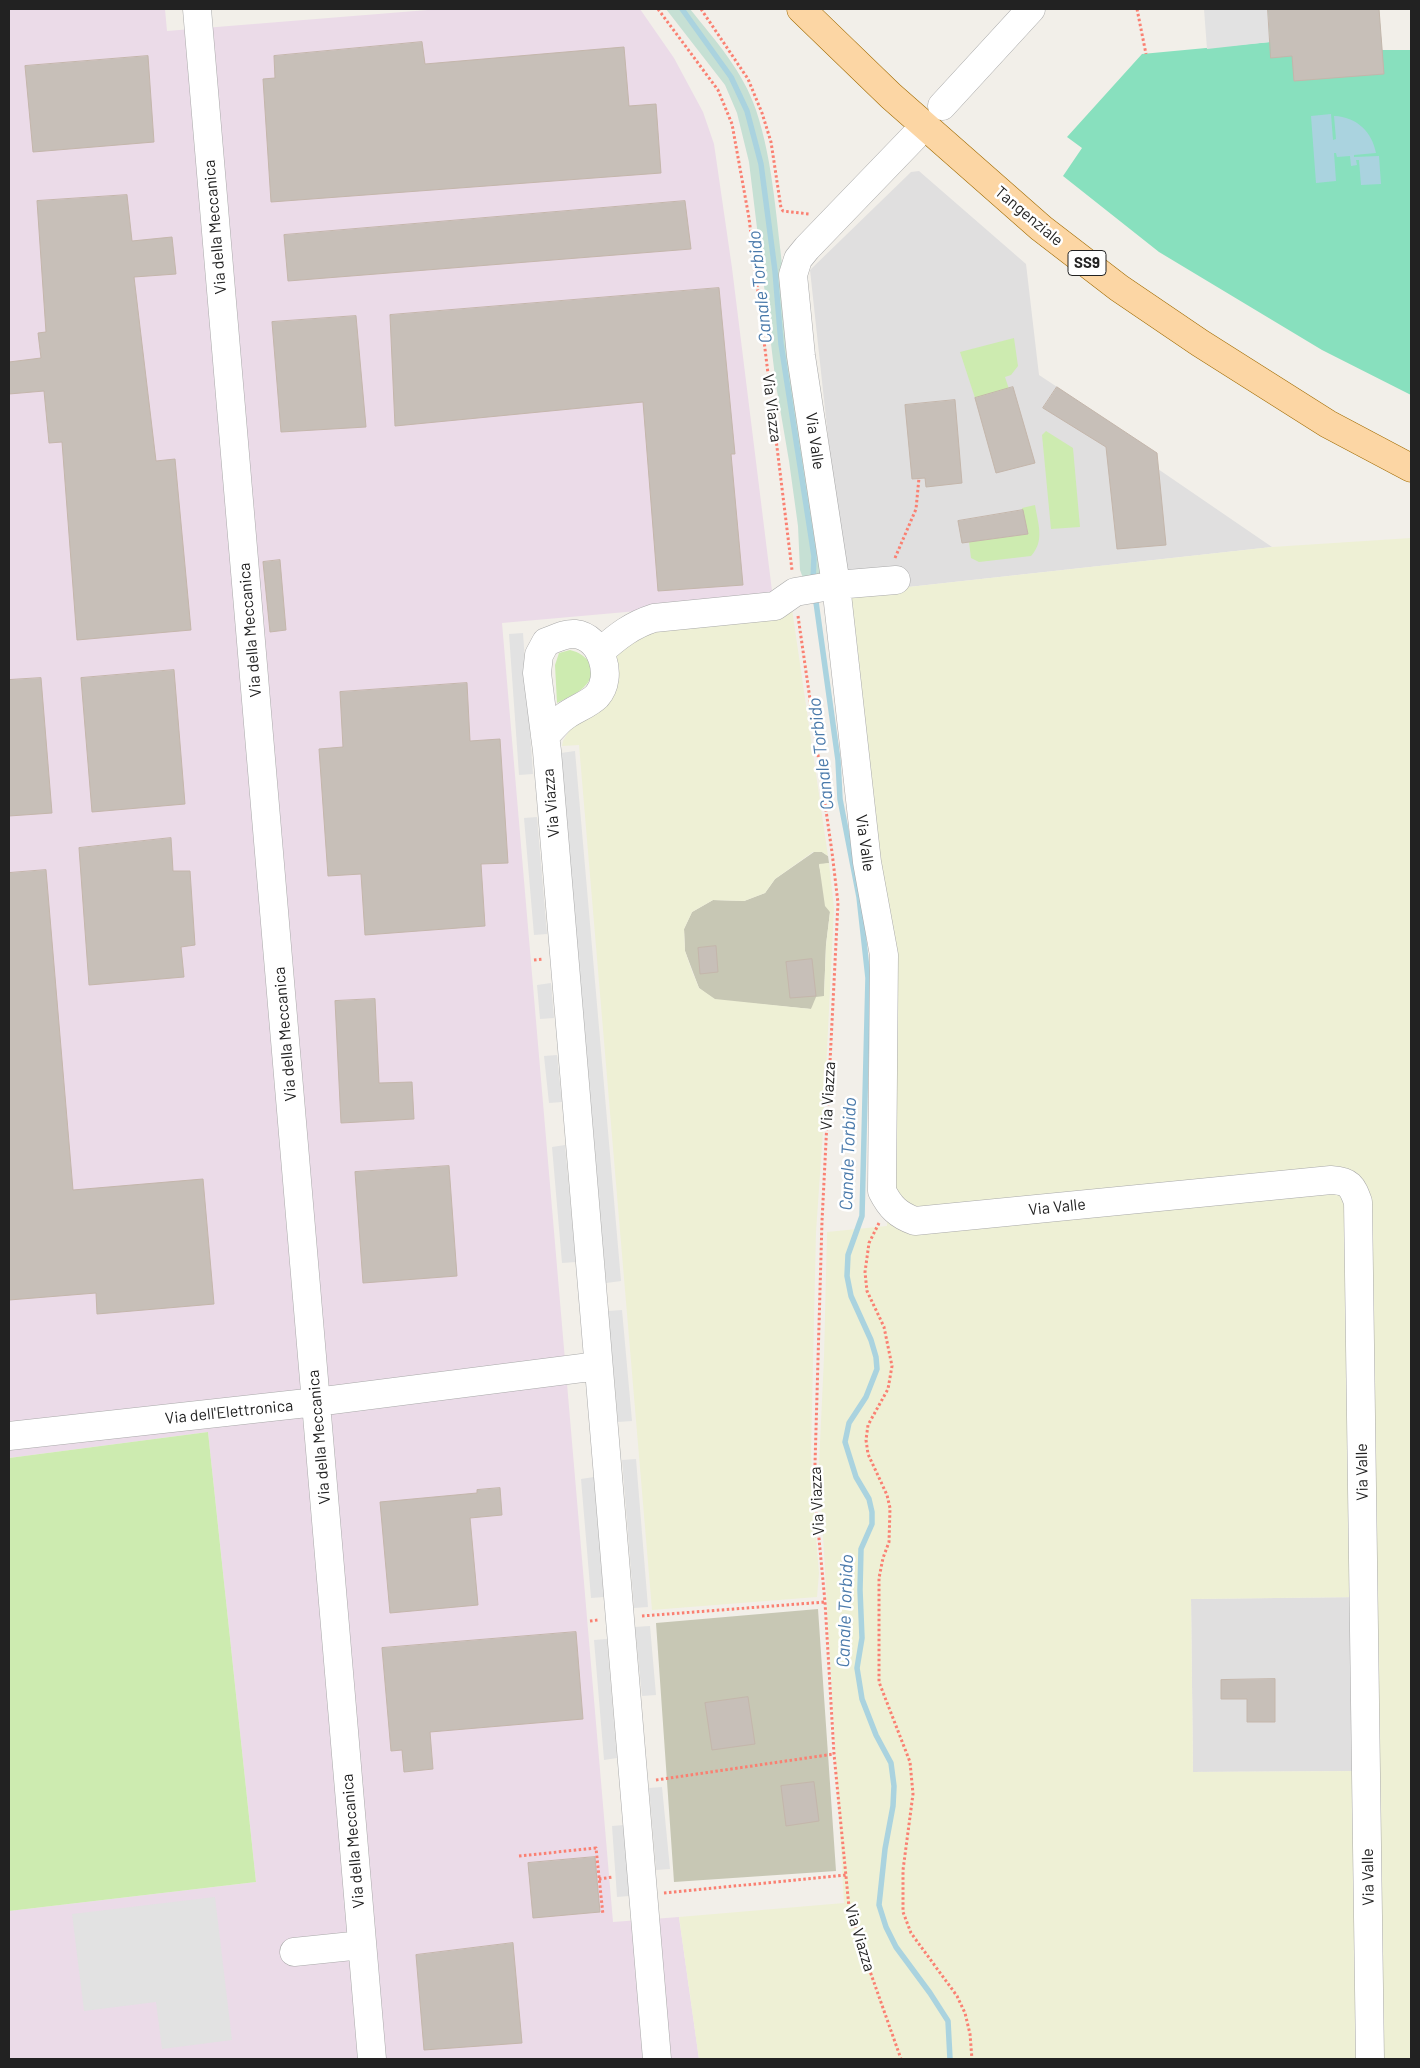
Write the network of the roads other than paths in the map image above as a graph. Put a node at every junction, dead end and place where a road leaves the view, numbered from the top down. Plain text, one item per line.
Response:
1 (196, 9) edge
2 (800, 9) edge
3 (1031, 9) edge
4 (942, 106) dead end
5 (914, 136) dead end
6 (1411, 468) edge
7 (895, 571) road end
8 (836, 585) junction
9 (601, 651) junction
10 (545, 736) junction
11 (598, 1366) junction
12 (316, 1402) junction
13 (9, 1436) edge
14 (362, 1945) junction
15 (294, 1952) dead end
16 (372, 2059) edge
17 (657, 2059) edge
18 (1370, 2059) edge

1 - 12 street, Via della Meccanica
2 - 6 main road, Tangenziale / SS9
3 - 4 street
5 - 8 street, Via Valle
7 - 8 street
8 - 9 street
8 - 18 street, Via Valle
9 - 10 street
9 - 10 street, Via Viazza
10 - 11 street, Via Viazza
11 - 12 street, Via dell'Elettronica
11 - 17 street, Via Viazza
12 - 13 street, Via dell'Elettronica
12 - 14 street, Via della Meccanica
14 - 15 street
14 - 16 street, Via della Meccanica

